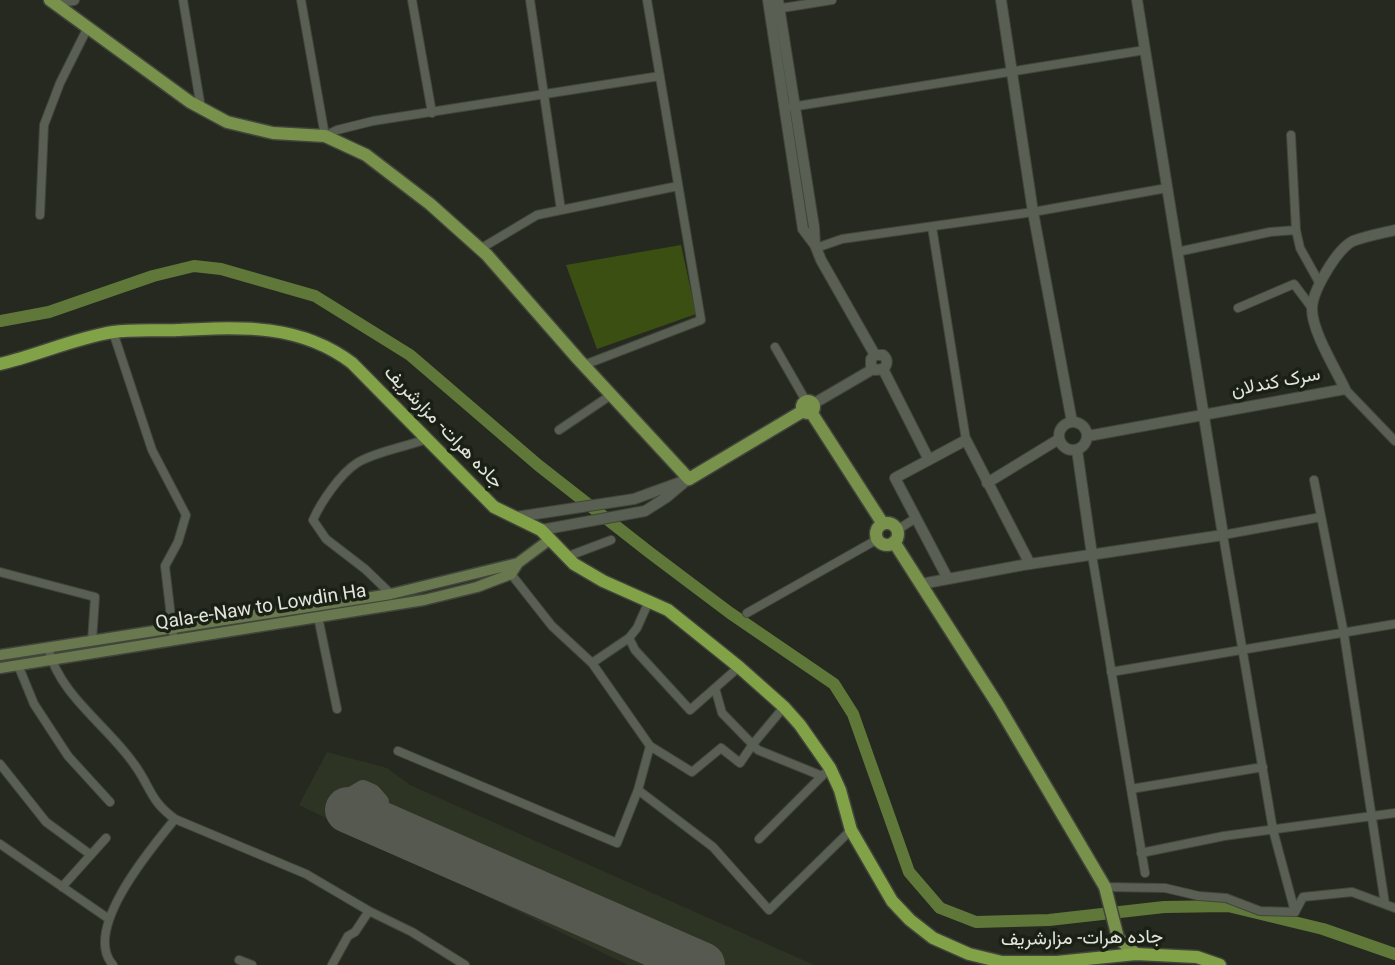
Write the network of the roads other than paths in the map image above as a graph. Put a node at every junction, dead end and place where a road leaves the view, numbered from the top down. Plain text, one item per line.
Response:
1 (183, 0) edge
2 (301, 0) edge
3 (412, 0) edge
4 (530, 0) edge
5 (647, 0) edge
6 (832, 0) edge
7 (1001, 0) edge
8 (1137, 0) edge
9 (774, 5) edge
10 (64, 6) edge
11 (88, 27) junction
12 (1145, 50) junction
13 (1012, 72) junction
14 (660, 76) junction
15 (546, 96) junction
16 (201, 108) junction
17 (789, 108) junction
18 (432, 113) junction
19 (1291, 135) dead end
20 (325, 136) junction
21 (678, 186) junction
22 (1167, 188) junction
23 (561, 210) junction
24 (1033, 212) junction
25 (40, 215) dead end
26 (932, 227) junction
27 (1296, 230) junction
28 (1395, 230) edge
29 (816, 247) junction
30 (480, 249) junction
31 (1177, 252) junction
32 (1320, 284) junction
33 (1238, 308) dead end
34 (1312, 308) junction
35 (113, 332) junction
36 (775, 347) dead end
37 (0, 364) edge
38 (583, 365) junction
39 (878, 369) junction
40 (1345, 388) junction
41 (611, 395) junction
42 (808, 407) junction
43 (1203, 415) junction
44 (1072, 422) junction
45 (559, 430) dead end
46 (1088, 436) junction
47 (1393, 437) edge
48 (426, 439) junction
49 (1059, 439) junction
50 (966, 440) junction
51 (1077, 450) junction
52 (929, 460) junction
53 (689, 479) junction
54 (1314, 480) dead end
55 (987, 483) junction
56 (516, 517) junction
57 (1321, 517) junction
58 (916, 518) junction
59 (883, 524) junction
60 (545, 535) junction
61 (1223, 535) junction
62 (896, 536) junction
63 (878, 539) junction
64 (611, 540) dead end
65 (1092, 555) junction
66 (566, 557) junction
67 (518, 563) junction
68 (1030, 564) junction
69 (0, 572) edge
70 (511, 574) junction
71 (948, 579) junction
72 (921, 584) junction
73 (391, 593) junction
74 (649, 601) junction
75 (349, 606) junction
76 (747, 613) dead end
77 (318, 617) junction
78 (1395, 624) edge
79 (173, 634) junction
80 (1344, 634) junction
81 (629, 638) junction
82 (92, 641) junction
83 (1244, 648) junction
84 (50, 654) junction
85 (0, 655) edge
86 (592, 663) junction
87 (18, 665) junction
88 (739, 667) junction
89 (0, 668) edge
90 (1111, 672) junction
91 (715, 688) junction
92 (784, 708) junction
93 (337, 709) dead end
94 (753, 744) junction
95 (650, 746) junction
96 (398, 751) dead end
97 (0, 764) edge
98 (1263, 766) junction
99 (826, 772) junction
100 (1131, 789) junction
101 (638, 790) junction
102 (110, 802) dead end
103 (1395, 813) edge
104 (1370, 817) junction
105 (175, 819) junction
106 (851, 830) junction
107 (1273, 830) junction
108 (106, 838) dead end
109 (759, 839) dead end
110 (0, 844) edge
111 (1141, 853) junction
112 (91, 855) junction
113 (1144, 873) dead end
114 (62, 887) junction
115 (1105, 887) junction
116 (1385, 904) junction
117 (1395, 908) edge
118 (369, 911) junction
119 (1295, 912) junction
120 (110, 919) junction
121 (1136, 954) junction
122 (239, 960) dead end
123 (1179, 960) edge
124 (111, 962) edge
125 (100, 965) edge
126 (252, 965) edge
127 (332, 965) edge
128 (465, 965) edge
129 (1220, 965) edge

1 - 16 street
2 - 20 street
3 - 18 street
4 - 15 street
5 - 14 street
6 - 9 street
7 - 13 street
8 - 12 street
9 - 17 street
10 - 11 main road
11 - 16 main road
11 - 25 street
12 - 13 street
12 - 22 street
13 - 17 street
13 - 24 street
14 - 15 street
14 - 21 street
15 - 18 street
15 - 23 street
16 - 20 main road
17 - 29 street
18 - 20 street
19 - 27 street
20 - 30 main road
21 - 23 street
21 - 38 street
22 - 24 street
22 - 31 street
23 - 30 street
24 - 26 street
24 - 44 street
26 - 29 street
26 - 50 street
27 - 31 street
27 - 32 street
28 - 32 street
29 - 39 street
30 - 38 main road
31 - 43 street
32 - 34 street
33 - 34 street
34 - 40 street, سرک کندلان
35 - 37 highway, جاده هرات- مزارشریف
35 - 48 highway, جاده هرات- مزارشریف
35 - 79 street
36 - 42 street
38 - 41 main road
39 - 42 street
39 - 52 street
40 - 43 street, سرک کندلان
40 - 47 street
41 - 45 street
41 - 53 main road
42 - 53 main road
42 - 59 main road
43 - 46 street, سرک کندلان
43 - 61 street
44 - 46 street
44 - 49 street
46 - 51 street
48 - 56 highway, جاده هرات- مزارشریف
48 - 73 street
49 - 51 street
49 - 55 street
50 - 52 street
50 - 55 street
51 - 65 street
52 - 58 street
53 - 56 street
53 - 60 street
54 - 57 street
55 - 68 street
56 - 60 highway, جاده هرات- مزارشریف
57 - 61 street
57 - 80 street
58 - 62 street
58 - 71 street
59 - 62 main road
59 - 63 main road
60 - 66 highway, جاده هرات- مزارشریف
60 - 67 main road, Qala-e-Naw to Lowdin Ha
61 - 65 street
61 - 83 street
62 - 63 main road
62 - 72 main road
63 - 76 street
64 - 66 street
65 - 68 street
65 - 90 street
66 - 74 highway, جاده هرات- مزارشریف
67 - 70 main road, Qala-e-Naw to Lowdin Ha
67 - 73 main road, Qala-e-Naw to Lowdin Ha
68 - 71 street
69 - 82 street
70 - 75 main road, Qala-e-Naw to Lowdin Ha
70 - 86 street
71 - 72 street
72 - 115 main road
73 - 75 main road, Qala-e-Naw to Lowdin Ha
74 - 81 street
74 - 88 highway, جاده هرات- مزارشریف
75 - 77 main road, Qala-e-Naw to Lowdin Ha
75 - 79 main road, Qala-e-Naw to Lowdin Ha
77 - 79 main road, Qala-e-Naw to Lowdin Ha
77 - 93 street
78 - 80 street
79 - 82 main road, Qala-e-Naw to Lowdin Ha
79 - 84 main road, Qala-e-Naw to Lowdin Ha
80 - 83 street
80 - 104 street
81 - 86 street
81 - 91 street
82 - 84 main road, Qala-e-Naw to Lowdin Ha
83 - 90 street
83 - 98 street
84 - 85 main road, Qala-e-Naw to Lowdin Ha
84 - 87 main road, Qala-e-Naw to Lowdin Ha
84 - 105 street
86 - 95 street
87 - 89 main road, Qala-e-Naw to Lowdin Ha
87 - 102 street
88 - 91 street
88 - 92 highway, جاده هرات- مزارشریف
90 - 100 street
91 - 94 street
92 - 94 street
92 - 99 highway, جاده هرات- مزارشریف
94 - 95 street
94 - 99 street
95 - 101 street
96 - 101 street
97 - 112 street
98 - 100 street
98 - 107 street
99 - 106 highway, جاده هرات- مزارشریف
99 - 109 street
100 - 111 street
101 - 106 street
103 - 104 street
104 - 107 street
104 - 116 street
105 - 118 street
105 - 120 street
106 - 121 highway, جاده هرات- مزارشریف
107 - 111 street
107 - 119 street
108 - 112 street
110 - 114 street
111 - 113 street
112 - 114 street
114 - 120 street
115 - 119 street
115 - 121 main road
116 - 117 street
116 - 119 street
118 - 127 street
118 - 128 street
120 - 124 street
121 - 123 highway, جاده هرات- مزارشریف
122 - 126 street
123 - 129 highway, جاده هرات- مزارشریف
124 - 125 street

